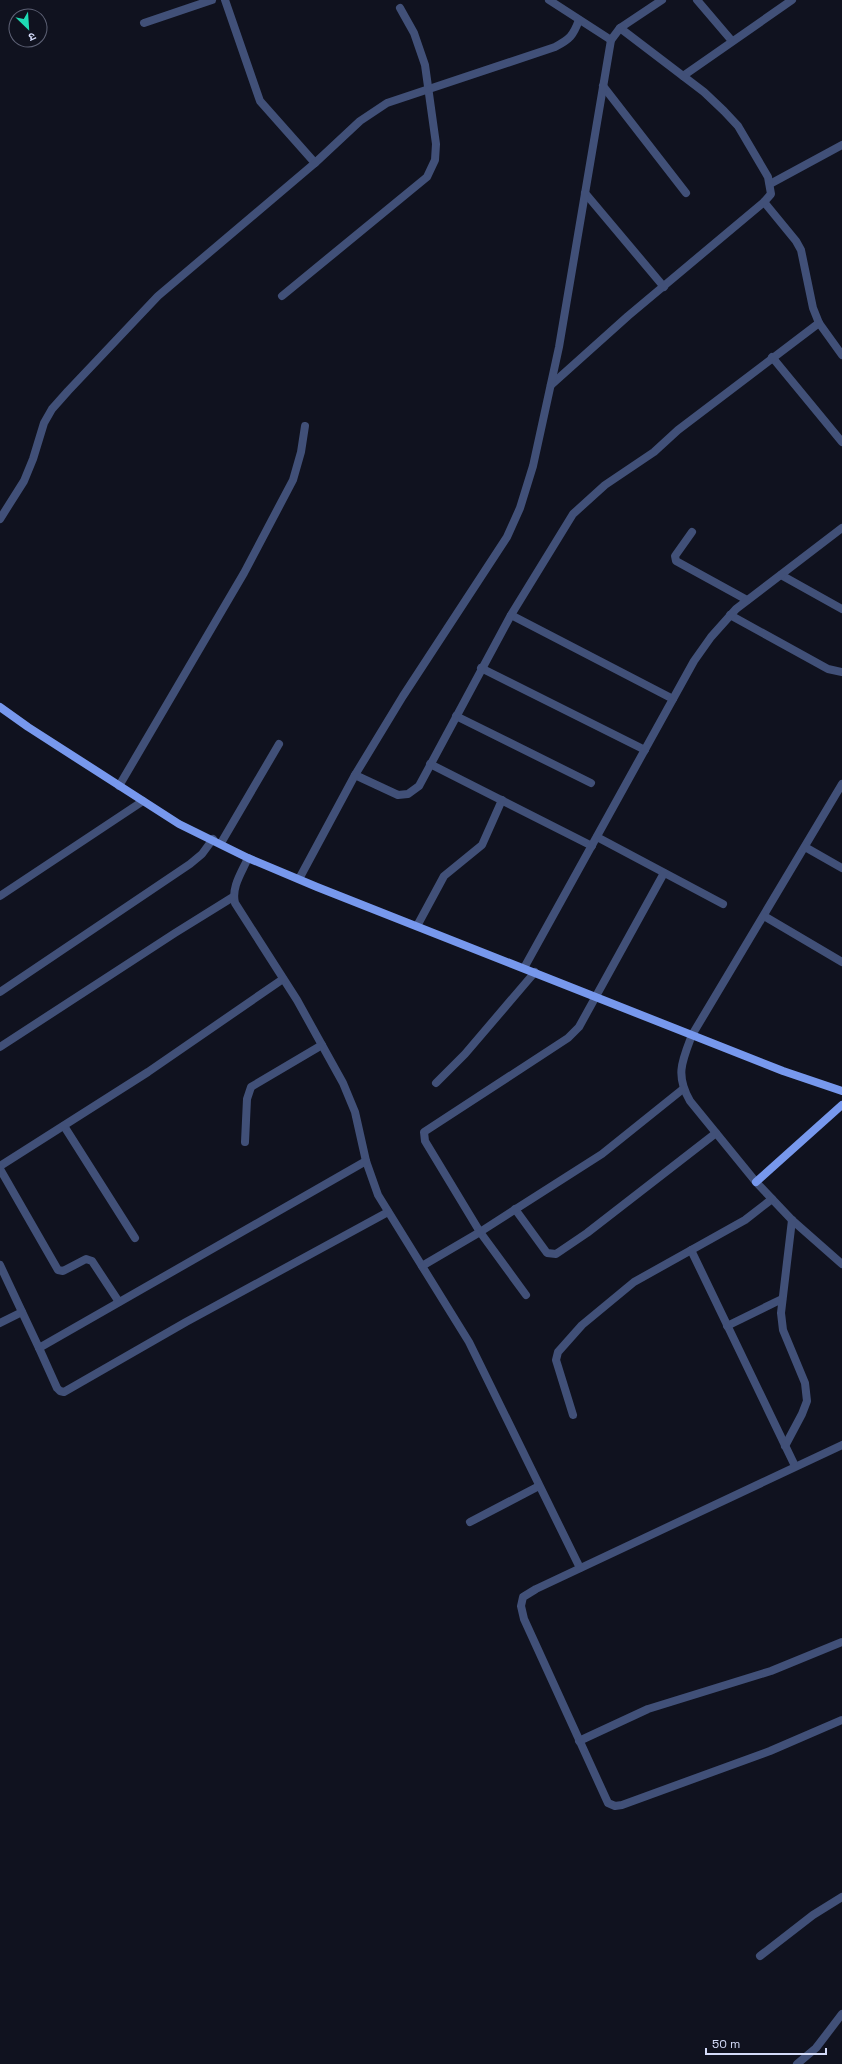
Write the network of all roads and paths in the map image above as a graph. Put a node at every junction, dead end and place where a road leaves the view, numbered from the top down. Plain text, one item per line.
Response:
1 (212, 0) edge
2 (225, 0) edge
3 (549, 0) edge
4 (662, 0) edge
5 (697, 0) edge
6 (792, 0) edge
7 (400, 8) dead end
8 (579, 20) junction
9 (144, 23) dead end
10 (620, 28) junction
11 (611, 40) junction
12 (732, 42) junction
13 (683, 76) junction
14 (603, 86) junction
15 (428, 90) junction
16 (842, 145) edge
17 (315, 163) junction
18 (770, 184) junction
19 (585, 193) junction
20 (686, 193) dead end
21 (764, 202) junction
22 (664, 286) junction
23 (282, 296) dead end
24 (819, 323) junction
25 (842, 355) edge
26 (772, 357) junction
27 (551, 385) junction
28 (305, 426) dead end
29 (842, 442) edge
30 (0, 519) edge
31 (842, 528) edge
32 (692, 532) dead end
33 (781, 575) junction
34 (747, 600) junction
35 (842, 609) edge
36 (511, 615) junction
37 (730, 615) junction
38 (481, 668) junction
39 (842, 672) edge
40 (673, 699) junction
41 (0, 707) edge
42 (456, 716) junction
43 (279, 744) dead end
44 (645, 750) junction
45 (430, 764) junction
46 (355, 775) junction
47 (591, 783) dead end
48 (842, 784) edge
49 (119, 786) junction
50 (502, 800) junction
51 (143, 801) junction
52 (597, 837) junction
53 (217, 841) junction
54 (592, 846) junction
55 (805, 847) junction
56 (248, 858) junction
57 (842, 868) edge
58 (664, 873) junction
59 (299, 879) junction
60 (0, 896) edge
61 (233, 897) junction
62 (723, 904) dead end
63 (764, 916) junction
64 (417, 926) junction
65 (842, 962) edge
66 (524, 968) junction
67 (535, 972) junction
68 (284, 979) junction
69 (0, 992) edge
70 (598, 997) junction
71 (692, 1035) junction
72 (322, 1045) junction
73 (0, 1047) edge
74 (436, 1083) dead end
75 (683, 1089) junction
76 (842, 1091) edge
77 (842, 1105) edge
78 (64, 1126) junction
79 (716, 1133) junction
80 (245, 1142) dead end
81 (366, 1161) junction
82 (0, 1166) edge
83 (0, 1169) edge
84 (756, 1182) junction
85 (772, 1199) junction
86 (515, 1209) junction
87 (388, 1212) junction
88 (792, 1220) junction
89 (480, 1232) junction
90 (135, 1238) dead end
91 (691, 1250) junction
92 (842, 1264) edge
93 (0, 1265) edge
94 (422, 1266) junction
95 (526, 1295) dead end
96 (782, 1299) junction
97 (119, 1302) junction
98 (22, 1312) junction
99 (0, 1323) edge
100 (727, 1326) junction
101 (39, 1348) junction
102 (573, 1415) dead end
103 (842, 1445) edge
104 (785, 1446) junction
105 (795, 1466) junction
106 (539, 1486) junction
107 (470, 1522) dead end
108 (580, 1568) junction
109 (842, 1642) edge
110 (842, 1720) edge
111 (579, 1741) junction
112 (842, 1897) edge
113 (760, 1956) dead end
114 (842, 2014) edge
115 (797, 2064) edge

1 - 9 street
2 - 17 street
3 - 8 street
4 - 10 street
5 - 12 street
6 - 12 street
7 - 15 street
8 - 11 street
8 - 15 street
10 - 11 street
10 - 13 street
11 - 14 street
12 - 13 street
13 - 18 street
14 - 19 street
14 - 20 street
15 - 17 street
15 - 23 street
16 - 18 street
17 - 30 street
18 - 21 street
19 - 22 street
19 - 27 street
21 - 22 street
21 - 24 street
22 - 27 street
24 - 25 street
24 - 26 street
26 - 29 street
26 - 36 street
27 - 46 street
28 - 49 street
31 - 33 street
32 - 34 street
33 - 34 street
33 - 35 street
34 - 37 street
36 - 38 street
36 - 40 street
37 - 39 street
37 - 40 street
38 - 42 street
38 - 44 street
40 - 44 street
41 - 49 main road
42 - 45 street
42 - 47 street
43 - 53 street
44 - 52 street
45 - 46 street
45 - 50 street
46 - 59 street
48 - 55 street
49 - 51 main road
50 - 54 street
50 - 64 street
51 - 53 main road
51 - 60 street
52 - 54 street
52 - 58 street
53 - 56 main road
53 - 69 street
54 - 66 street
55 - 57 street
55 - 63 street
56 - 59 main road
56 - 61 street
58 - 62 street
58 - 70 street
59 - 64 main road
61 - 68 street
61 - 73 street
63 - 65 street
63 - 71 street
64 - 66 main road
66 - 67 main road
67 - 70 main road
67 - 74 street
68 - 72 street
68 - 78 street
70 - 71 main road
70 - 89 street
71 - 75 street
71 - 76 main road
72 - 80 street
72 - 81 street
75 - 79 street
75 - 86 street
77 - 84 main road
78 - 82 street
78 - 90 street
79 - 84 street
79 - 86 street
81 - 87 street
81 - 97 street
83 - 97 street
84 - 85 street
85 - 88 street
85 - 91 street
86 - 89 street
87 - 94 street
87 - 101 street
88 - 92 street
88 - 96 street
89 - 94 street
89 - 95 street
91 - 100 street
91 - 102 street
93 - 98 street
94 - 106 street
96 - 100 street
96 - 104 street
97 - 101 street
98 - 99 street
98 - 101 street
100 - 104 street
103 - 105 street
104 - 105 street
105 - 108 street
106 - 107 street
106 - 108 street
108 - 111 street
109 - 111 street
110 - 111 street
112 - 113 street
114 - 115 street

